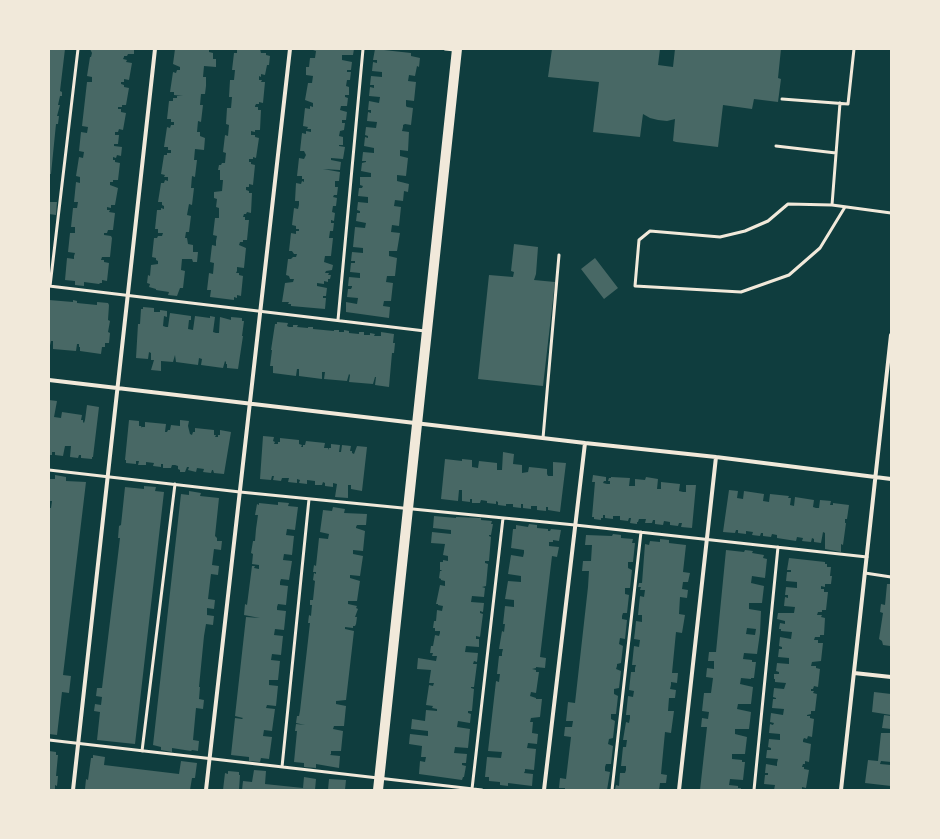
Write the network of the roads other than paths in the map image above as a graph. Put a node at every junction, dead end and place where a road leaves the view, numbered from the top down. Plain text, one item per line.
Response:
1 (78, 49) edge
2 (155, 49) edge
3 (290, 49) edge
4 (363, 49) edge
5 (445, 49) edge
6 (854, 49) edge
7 (457, 50) edge
8 (782, 99) dead end
9 (840, 103) junction
10 (776, 146) dead end
11 (836, 153) junction
12 (832, 205) junction
13 (845, 207) junction
14 (891, 213) edge
15 (559, 255) dead end
16 (50, 286) edge
17 (127, 295) junction
18 (261, 311) junction
19 (338, 320) junction
20 (427, 331) junction
21 (891, 335) edge
22 (49, 380) edge
23 (886, 380) junction
24 (891, 381) edge
25 (117, 388) junction
26 (250, 404) junction
27 (417, 424) junction
28 (542, 438) junction
29 (585, 443) junction
30 (716, 457) junction
31 (49, 470) edge
32 (107, 477) junction
33 (875, 478) junction
34 (891, 479) edge
35 (175, 484) junction
36 (240, 492) junction
37 (309, 499) junction
38 (408, 509) junction
39 (503, 518) junction
40 (575, 525) junction
41 (641, 532) junction
42 (706, 540) junction
43 (778, 548) junction
44 (867, 557) junction
45 (865, 573) junction
46 (891, 577) edge
47 (854, 673) junction
48 (891, 677) edge
49 (49, 740) edge
50 (78, 744) junction
51 (142, 751) junction
52 (210, 759) junction
53 (282, 767) junction
54 (379, 778) junction
55 (472, 789) junction
56 (73, 790) edge
57 (206, 790) edge
58 (378, 790) edge
59 (482, 790) edge
60 (544, 790) edge
61 (612, 790) edge
62 (678, 790) edge
63 (754, 790) edge
64 (841, 790) edge

1 - 16 lane
2 - 17 street
3 - 18 street
4 - 19 lane
5 - 7 lane
6 - 9 lane
7 - 20 main road
8 - 9 lane
9 - 11 lane
10 - 11 lane
11 - 12 lane
12 - 13 lane
12 - 13 lane
13 - 14 lane
15 - 28 lane
16 - 17 lane
17 - 18 lane
17 - 25 street
18 - 19 lane
18 - 26 street
19 - 20 lane
20 - 27 main road
21 - 23 street
22 - 25 street
23 - 24 lane
23 - 33 street
25 - 26 street
25 - 32 street
26 - 27 street
26 - 36 street
27 - 28 street
27 - 38 main road
28 - 29 street
29 - 30 street
29 - 40 street
30 - 33 street
30 - 42 street
31 - 32 lane
32 - 35 lane
32 - 50 street
33 - 34 street
33 - 44 street
35 - 36 lane
35 - 51 lane
36 - 37 lane
36 - 52 street
37 - 38 lane
37 - 53 lane
38 - 39 lane
38 - 54 main road
39 - 40 lane
39 - 55 lane
40 - 41 lane
40 - 60 street
41 - 42 lane
41 - 61 lane
42 - 43 lane
42 - 62 street
43 - 44 lane
43 - 63 lane
44 - 45 street
45 - 46 lane
45 - 47 street
47 - 48 street
47 - 64 street
49 - 50 lane
50 - 51 lane
50 - 56 street
51 - 52 lane
52 - 53 lane
52 - 57 street
53 - 54 lane
54 - 55 lane
54 - 58 main road
55 - 59 lane

